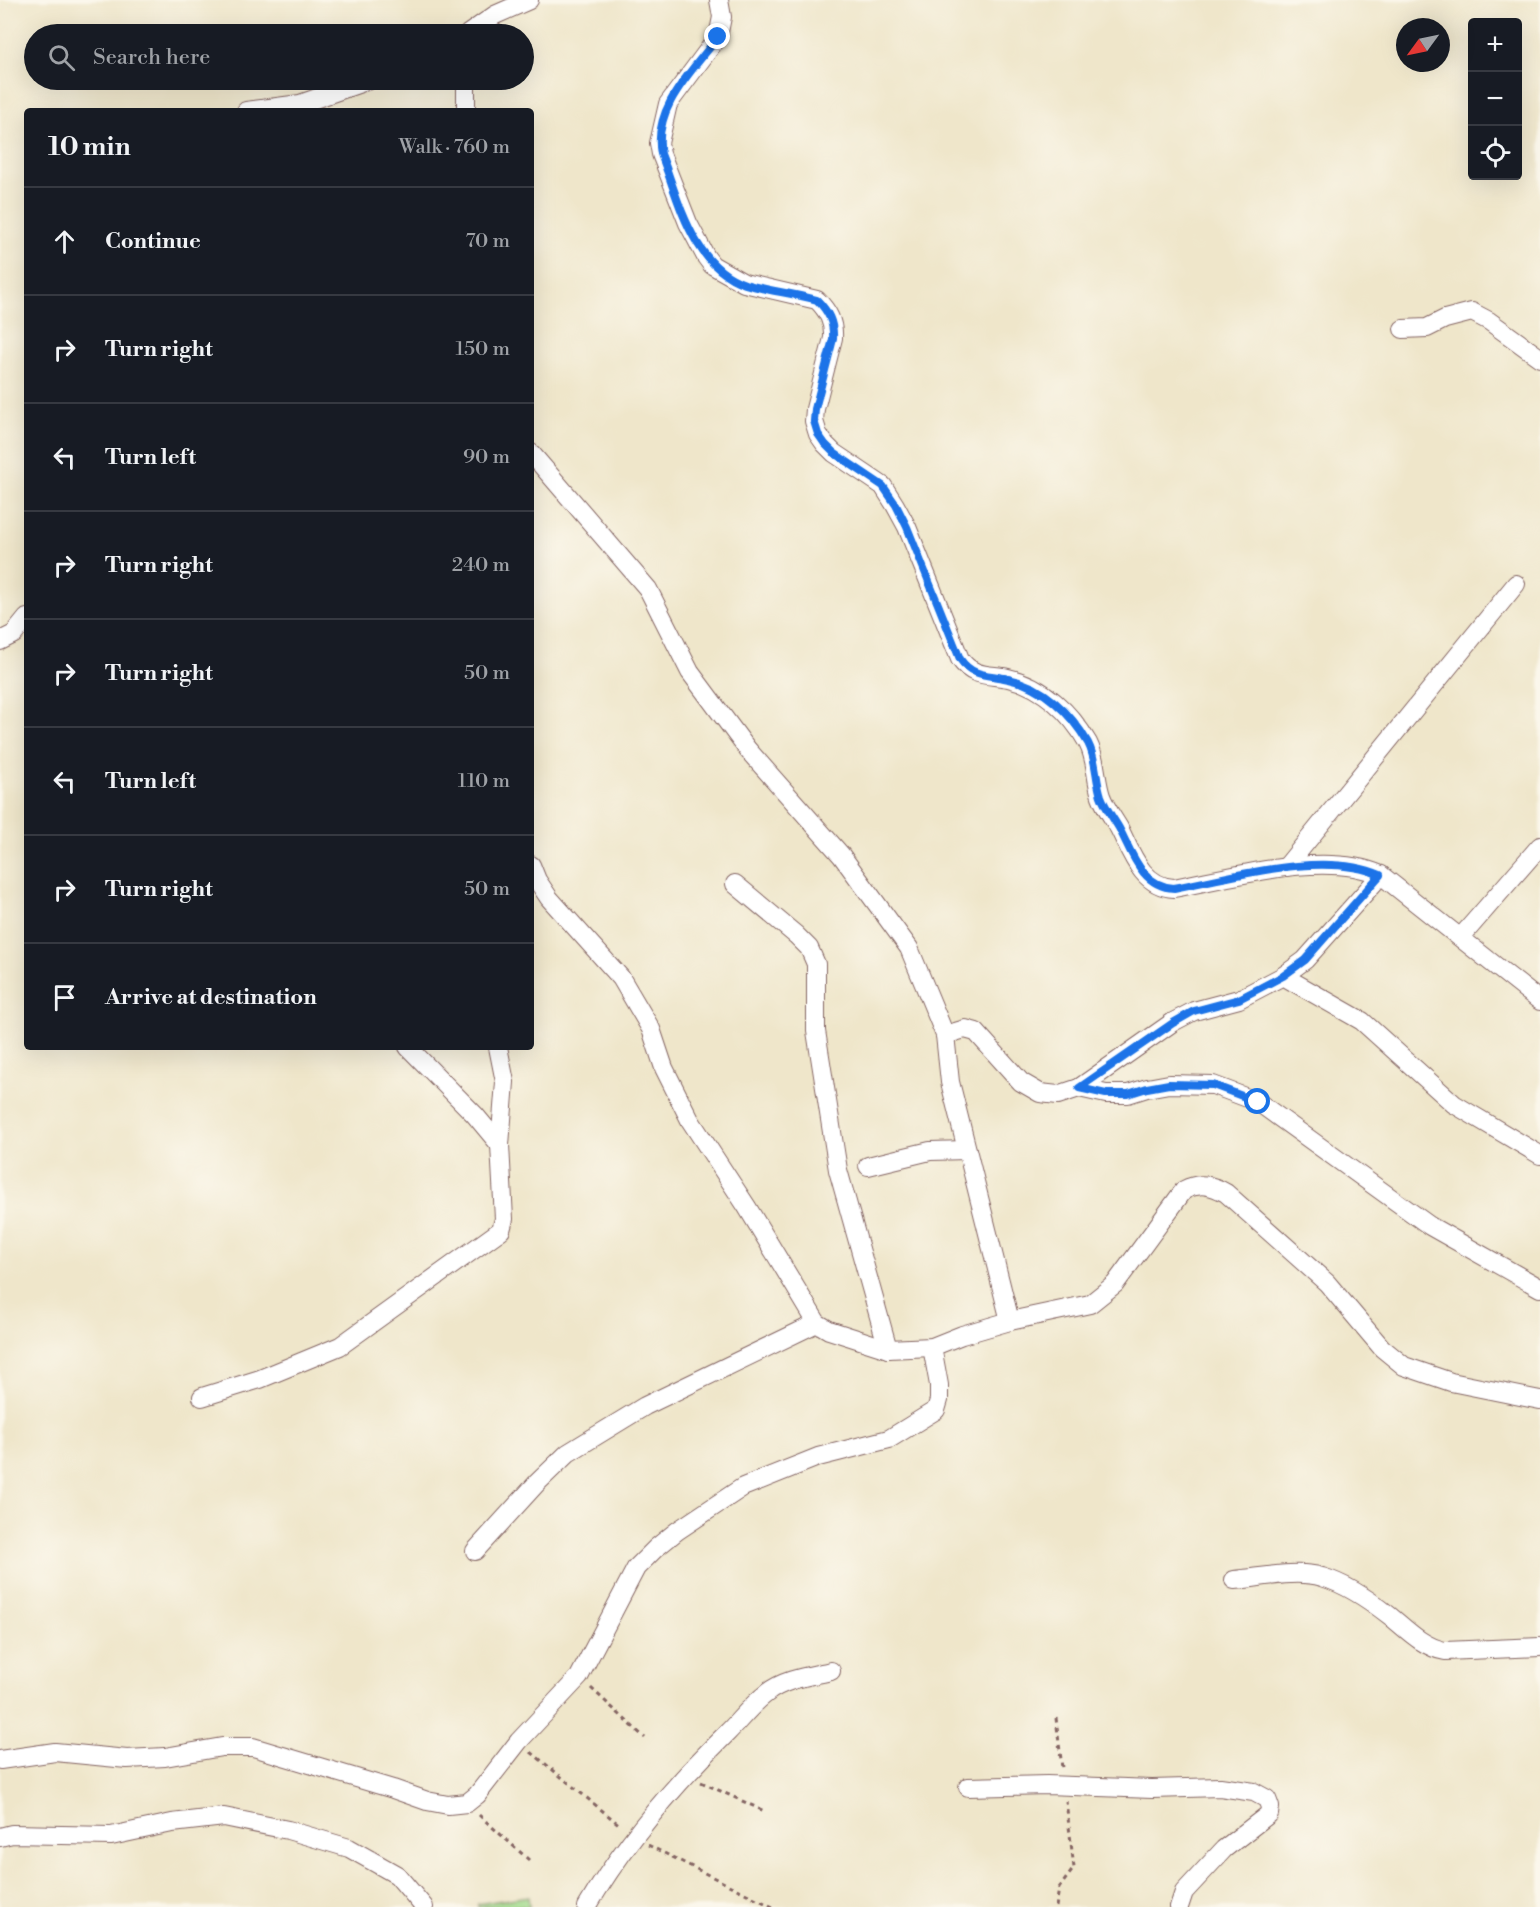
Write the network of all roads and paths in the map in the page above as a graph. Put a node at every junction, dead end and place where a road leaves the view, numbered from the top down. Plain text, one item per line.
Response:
1 (529, 0) edge
2 (719, 0) edge
3 (482, 24) edge
4 (340, 90) edge
5 (466, 90) edge
6 (269, 108) edge
7 (466, 108) edge
8 (1403, 330) dead end
9 (1540, 358) edge
10 (534, 456) edge
11 (1516, 585) dead end
12 (24, 622) edge
13 (0, 641) edge
14 (1540, 846) edge
15 (1286, 867) junction
16 (534, 872) edge
17 (1380, 875) junction
18 (735, 884) dead end
19 (1461, 938) junction
20 (1283, 976) junction
21 (1540, 1001) edge
22 (945, 1035) junction
23 (411, 1050) edge
24 (499, 1050) edge
25 (1079, 1088) junction
26 (500, 1145) junction
27 (967, 1150) junction
28 (1540, 1155) edge
29 (867, 1166) dead end
30 (1540, 1288) edge
31 (1010, 1321) junction
32 (817, 1323) junction
33 (932, 1347) junction
34 (888, 1349) junction
35 (202, 1397) dead end
36 (1540, 1400) edge
37 (475, 1551) dead end
38 (1234, 1580) dead end
39 (1540, 1647) edge
40 (831, 1671) dead end
41 (579, 1677) junction
42 (1056, 1718) dead end
43 (645, 1738) dead end
44 (0, 1760) edge
45 (688, 1772) junction
46 (1064, 1785) junction
47 (968, 1787) dead end
48 (466, 1803) junction
49 (764, 1811) dead end
50 (0, 1838) edge
51 (529, 1860) dead end
52 (423, 1907) edge
53 (587, 1907) edge
54 (1056, 1907) edge
55 (1179, 1907) edge

1 - 3 street
2 - 15 street
4 - 6 street
5 - 7 street
8 - 9 street
10 - 22 street
11 - 15 street
12 - 13 street
14 - 19 street
15 - 17 street
16 - 32 street
17 - 19 street
17 - 20 street
18 - 34 street
19 - 21 street
20 - 25 street
20 - 28 street
22 - 25 street
22 - 27 street
23 - 26 street
24 - 26 street
25 - 30 street
26 - 35 street
27 - 29 street
27 - 31 street
31 - 33 street
31 - 36 street
32 - 34 street
32 - 37 street
33 - 34 street
33 - 41 street
38 - 39 street
40 - 45 street
41 - 43 path
41 - 48 street
42 - 46 path
44 - 48 street
45 - 49 path
45 - 53 street
46 - 47 street
46 - 54 path
46 - 55 street
48 - 51 path
50 - 52 street

